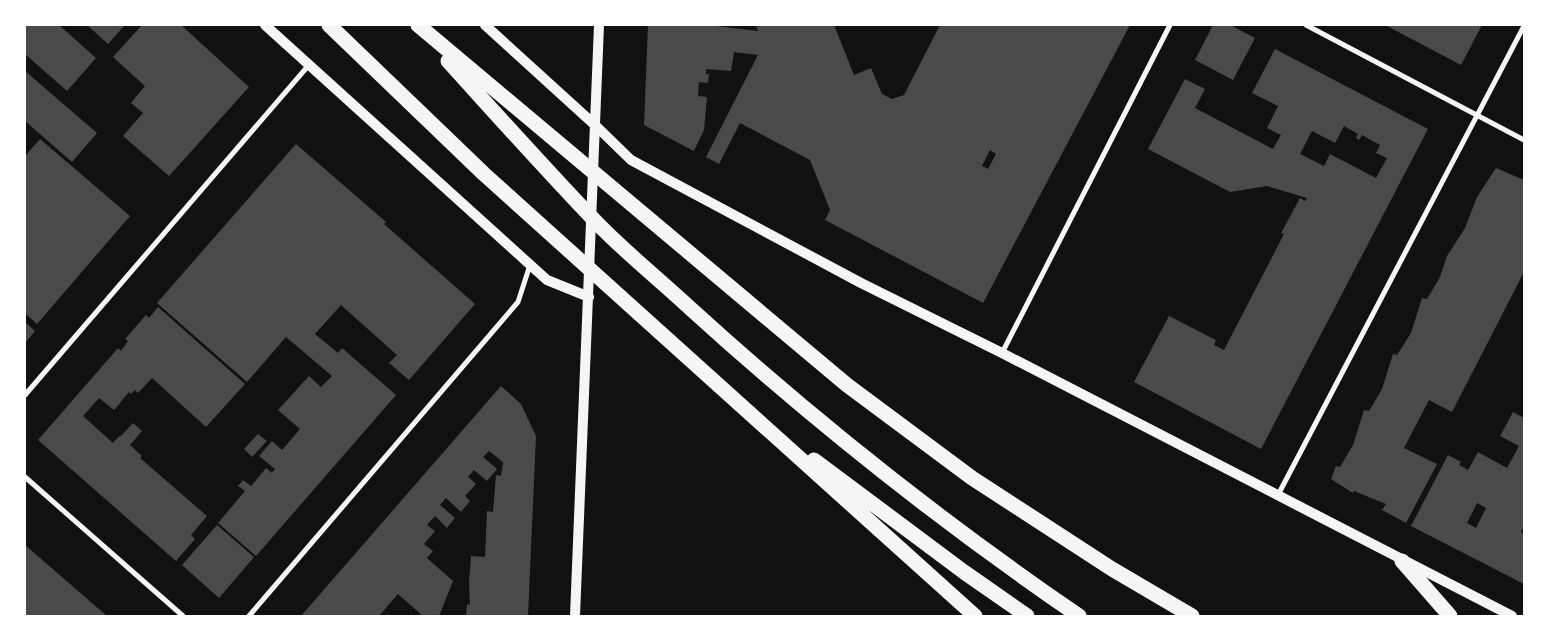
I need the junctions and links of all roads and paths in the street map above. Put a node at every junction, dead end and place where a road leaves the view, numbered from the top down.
1 (265, 25) edge
2 (329, 25) edge
3 (416, 25) edge
4 (485, 25) edge
5 (599, 25) edge
6 (1170, 25) edge
7 (1306, 25) edge
8 (1524, 26) edge
9 (308, 66) junction
10 (1478, 115) junction
11 (596, 126) junction
12 (1524, 140) edge
13 (530, 265) junction
14 (589, 297) junction
15 (1002, 353) junction
16 (25, 395) edge
17 (734, 401) junction
18 (25, 477) edge
19 (1278, 496) junction
20 (1402, 561) junction
21 (183, 616) edge
22 (249, 616) edge
23 (575, 616) edge
24 (975, 616) edge
25 (1027, 616) edge
26 (1080, 616) edge
27 (1192, 616) edge
28 (1450, 616) edge
29 (1512, 616) edge

1 - 9 main road
2 - 17 highway
3 - 26 highway
3 - 27 highway
4 - 11 main road
5 - 11 main road
6 - 15 street
7 - 10 street
8 - 10 street
9 - 13 main road
9 - 16 street
10 - 12 street
10 - 19 street
11 - 14 main road
11 - 15 main road
13 - 14 main road
13 - 22 street
14 - 23 main road
15 - 19 main road
17 - 24 highway
17 - 25 highway
18 - 21 street
19 - 20 main road
20 - 28 highway
20 - 29 main road

